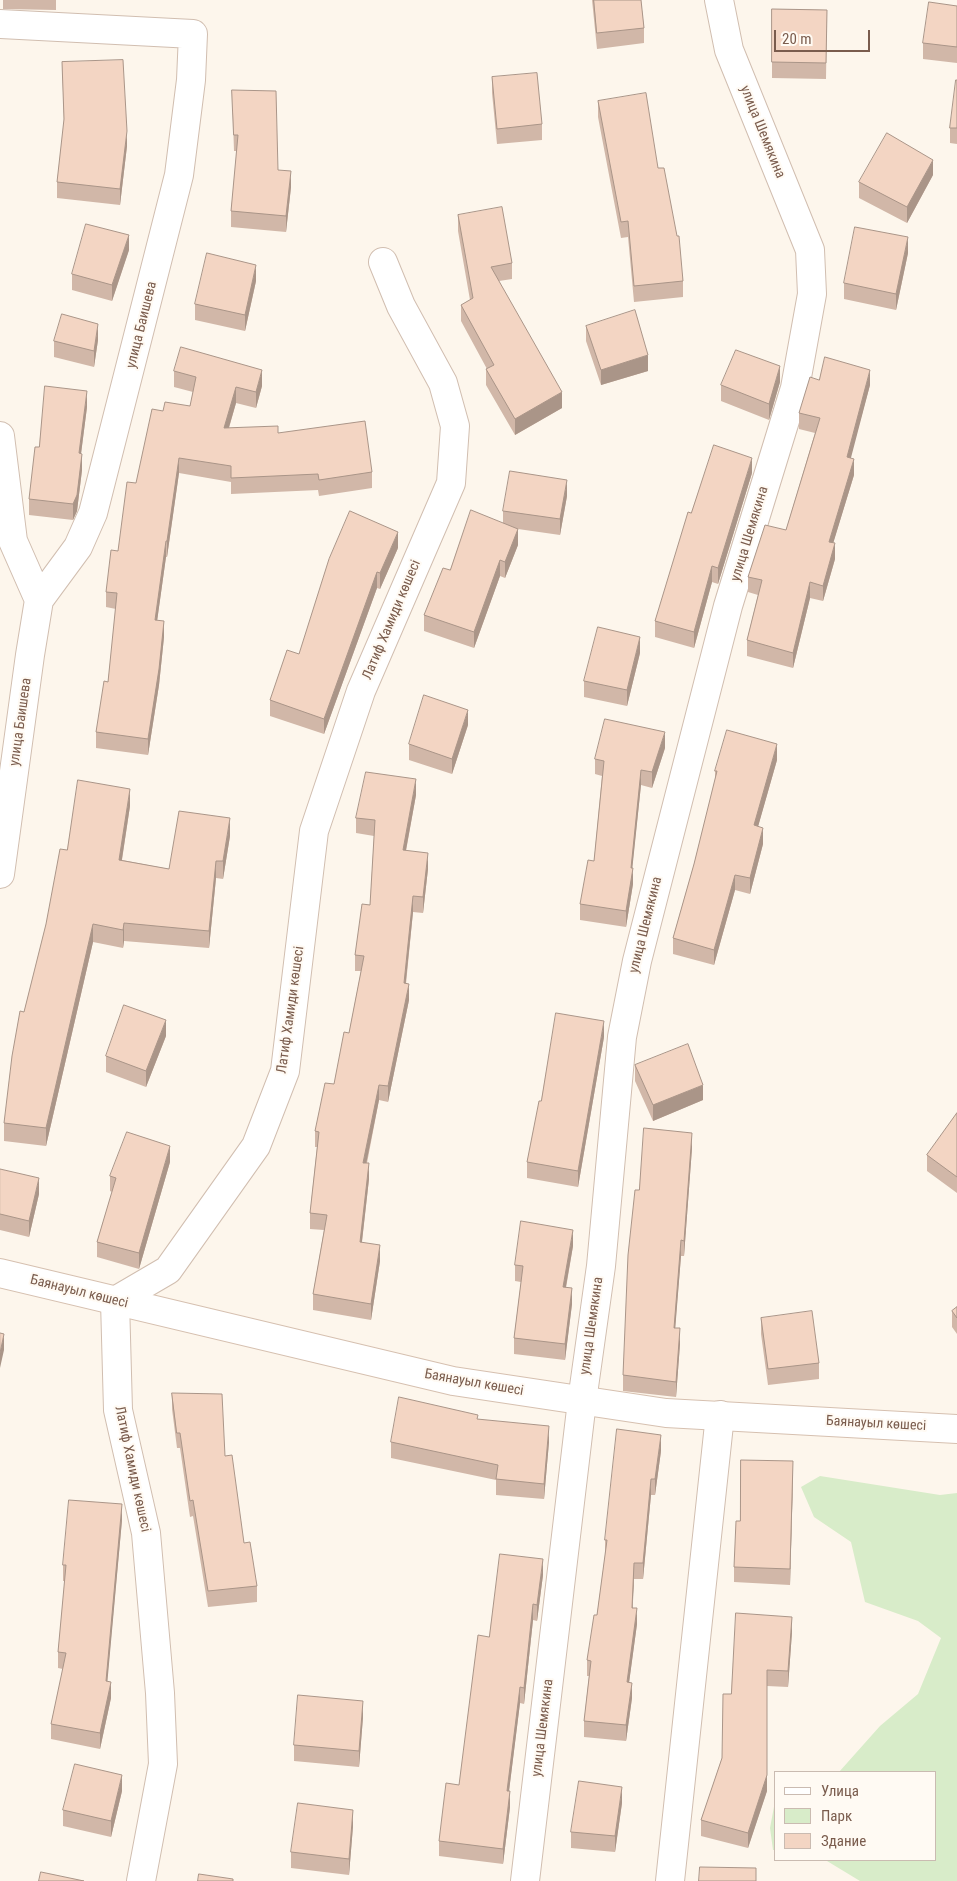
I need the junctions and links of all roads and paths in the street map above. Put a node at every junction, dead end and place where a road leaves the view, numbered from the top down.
1 (719, 0) edge
2 (0, 24) edge
3 (383, 262) dead end
4 (0, 436) edge
5 (40, 600) junction
6 (0, 874) edge
7 (0, 1273) edge
8 (115, 1300) junction
9 (582, 1401) junction
10 (720, 1415) junction
11 (957, 1428) edge
12 (141, 1881) edge
13 (525, 1881) edge
14 (670, 1881) edge

1 - 9 street, улица Шемякина
2 - 5 street, улица Баишева
3 - 8 street, Латиф Хамиди көшесі
4 - 5 street
5 - 6 street, улица Баишева
7 - 8 street, Баянауыл көшесі
8 - 9 street, Баянауыл көшесі
8 - 12 street, Латиф Хамиди көшесі
9 - 10 street, Баянауыл көшесі
9 - 13 street, улица Шемякина
10 - 11 street, Баянауыл көшесі
10 - 14 street

